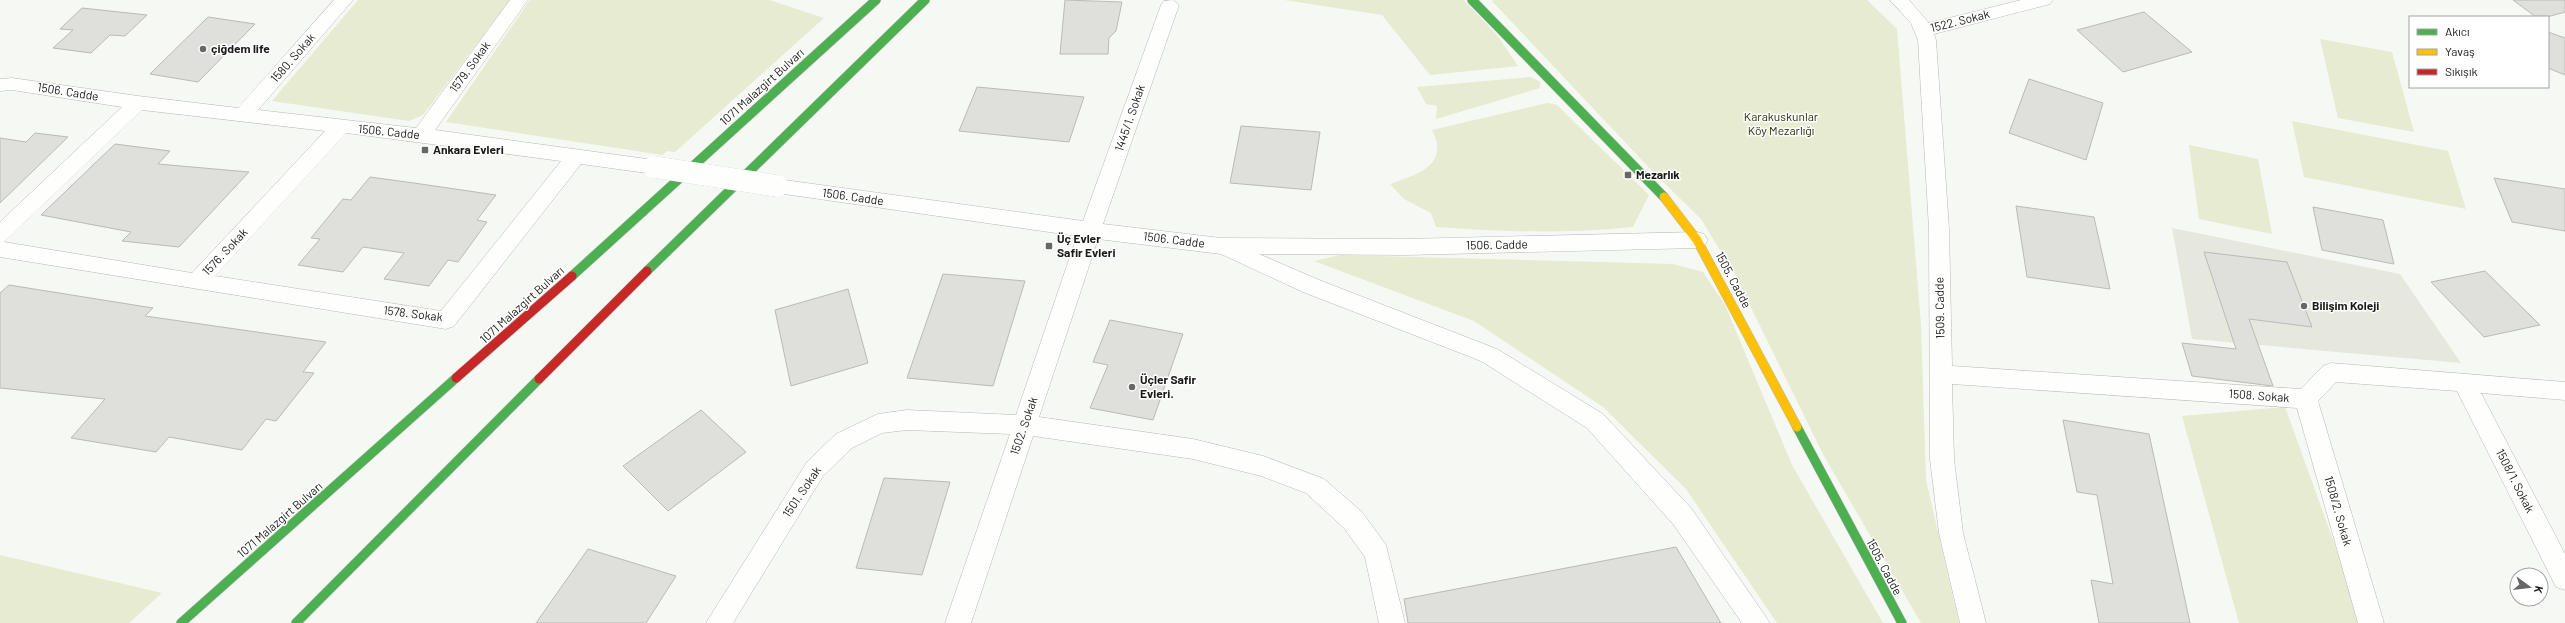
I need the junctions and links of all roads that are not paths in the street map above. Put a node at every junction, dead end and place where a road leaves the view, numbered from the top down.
1 (344, 0) edge
2 (519, 0) edge
3 (876, 0) edge
4 (925, 0) edge
5 (937, 0) edge
6 (1472, 0) edge
7 (2044, 0) edge
8 (1901, 1) edge
9 (1170, 5) dead end
10 (1924, 30) junction
11 (886, 38) junction
12 (4, 81) edge
13 (138, 103) junction
14 (242, 116) junction
15 (340, 127) junction
16 (421, 135) junction
17 (576, 156) junction
18 (1090, 230) junction
19 (0, 235) edge
20 (1697, 240) junction
21 (1221, 246) junction
22 (0, 249) edge
23 (197, 282) junction
24 (1941, 374) junction
25 (2464, 383) junction
26 (2565, 391) edge
27 (2306, 399) junction
28 (1024, 425) junction
29 (2565, 579) edge
30 (181, 623) edge
31 (296, 623) edge
32 (719, 623) edge
33 (958, 623) edge
34 (1392, 623) edge
35 (1757, 623) edge
36 (1902, 623) edge
37 (1973, 623) edge
38 (2371, 623) edge

1 - 14 street, 1580. Sokak
2 - 16 street, 1579. Sokak
3 - 30 main road, 1071 Malazgirt Bulvarı
4 - 11 main road
5 - 11 main road
6 - 20 main road, 1505. Cadde
7 - 10 street, 1522. Sokak
8 - 10 street, 1509. Cadde
9 - 18 street, 1445/1. Sokak
10 - 24 street, 1509. Cadde
11 - 31 main road
12 - 13 street, 1506. Cadde
13 - 14 street, 1506. Cadde
13 - 19 street
14 - 15 street, 1506. Cadde
15 - 16 street, 1506. Cadde
15 - 23 street, 1576. Sokak
16 - 17 street, 1506. Cadde
17 - 18 street, 1506. Cadde, bridge
17 - 23 street, 1578. Sokak
18 - 21 street, 1506. Cadde
18 - 28 street, 1502. Sokak
20 - 21 street, 1506. Cadde
20 - 36 main road, 1505. Cadde
21 - 35 street
22 - 23 street, 1576. Sokak
24 - 27 street, 1508. Sokak
24 - 37 street, 1509. Cadde
25 - 26 street, 1508. Sokak
25 - 27 street, 1508. Sokak
25 - 29 street, 1508/1. Sokak
27 - 38 street, 1508/2. Sokak
28 - 32 street, 1501. Sokak
28 - 33 street, 1502. Sokak
28 - 34 street, 1501. Sokak

